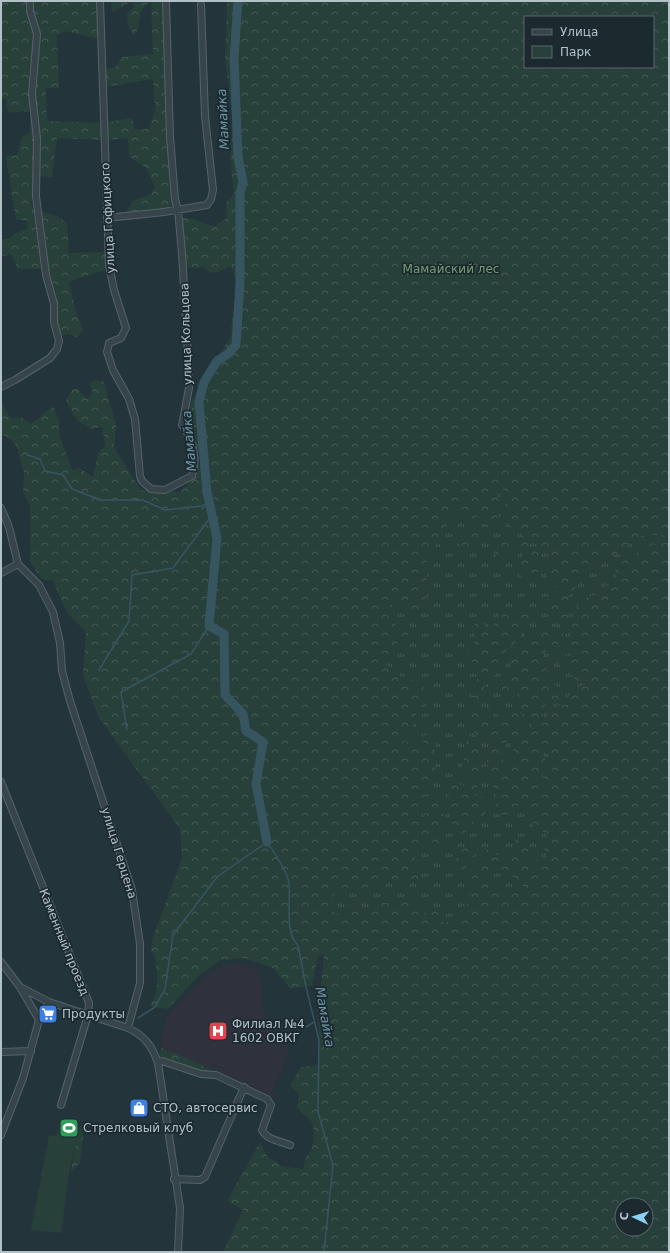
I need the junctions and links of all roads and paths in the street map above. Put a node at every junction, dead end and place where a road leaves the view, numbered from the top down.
1 (30, 1) edge
2 (100, 1) edge
3 (166, 1) edge
4 (200, 5) dead end
5 (178, 210) junction
6 (107, 218) junction
7 (1, 387) edge
8 (146, 486) joint
9 (1, 509) edge
10 (18, 564) junction
11 (1, 573) edge
12 (1, 782) edge
13 (1, 962) edge
14 (20, 987) junction
15 (49, 1002) junction
16 (88, 1015) junction
17 (38, 1020) junction
18 (128, 1028) junction
19 (31, 1051) junction
20 (1, 1052) edge
21 (158, 1063) junction
22 (244, 1087) junction
23 (61, 1105) dead end
24 (1, 1135) edge
25 (290, 1144) dead end
26 (174, 1179) junction
27 (178, 1252) edge

1 - 7 street
2 - 6 street, улица Гофицкого
3 - 5 street, улица Кольцова
4 - 5 street
5 - 6 street
5 - 8 street, улица Кольцова
6 - 8 street, улица Гофицкого
9 - 10 street
10 - 11 street
10 - 18 street, улица Герцена
12 - 16 street, Каменный проезд
13 - 14 street
14 - 15 street
14 - 17 street
15 - 16 street
15 - 17 street
16 - 18 street
16 - 23 street, Каменный проезд
17 - 19 street
18 - 21 street
19 - 20 street
19 - 24 street
21 - 22 street
21 - 26 street
22 - 25 street
22 - 26 street
26 - 27 street

